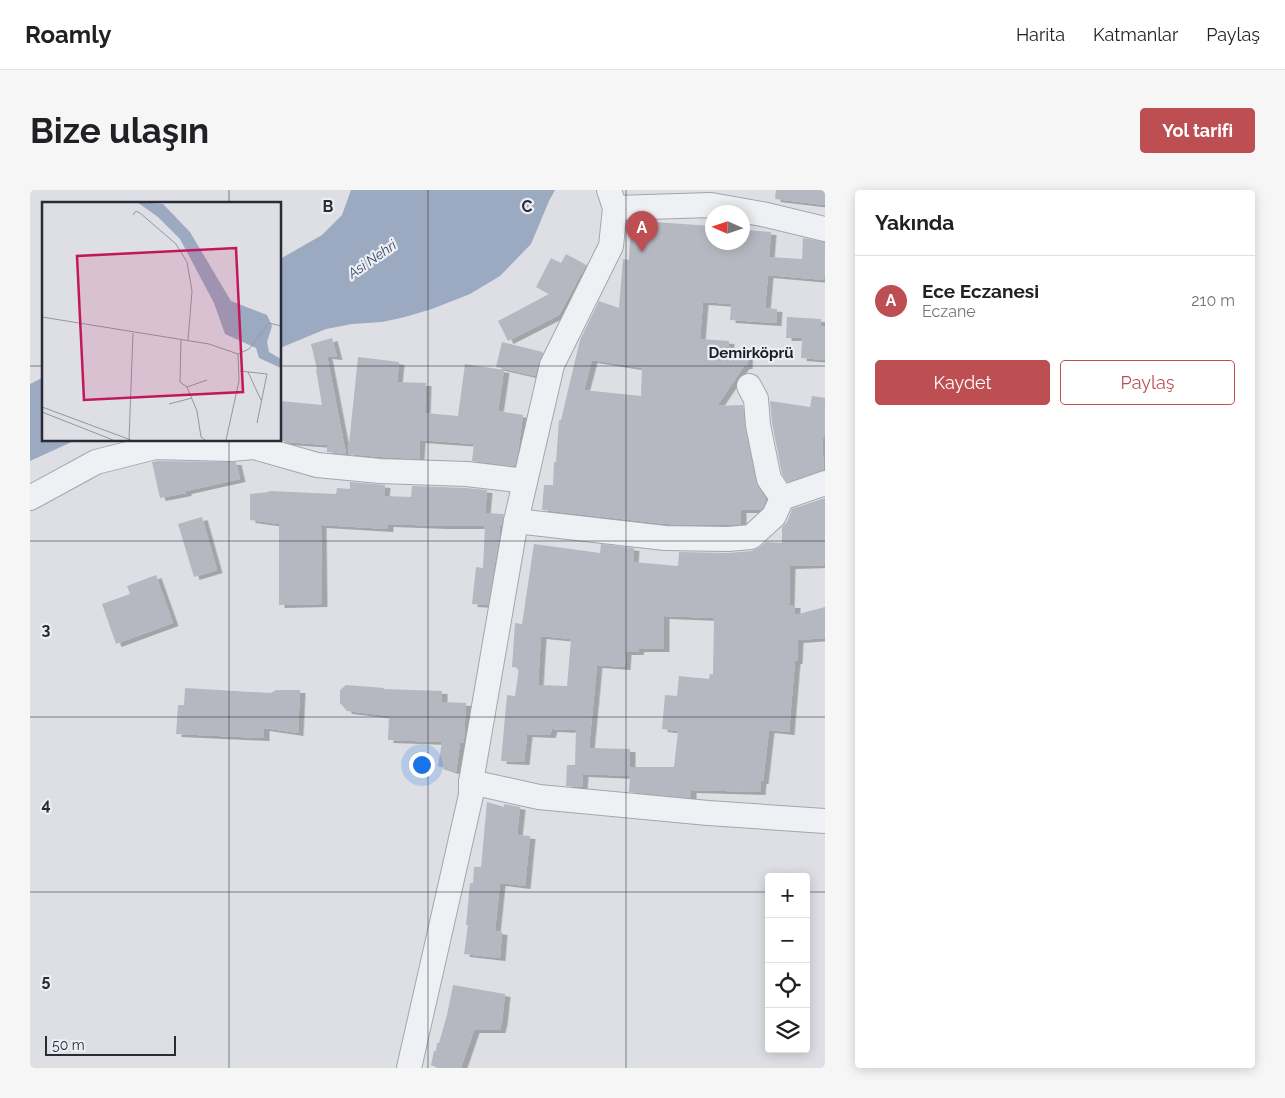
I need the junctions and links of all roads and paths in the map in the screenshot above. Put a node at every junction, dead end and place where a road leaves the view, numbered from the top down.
1 (712, 198) edge
2 (612, 199) edge
3 (825, 229) edge
4 (749, 386) dead end
5 (524, 481) junction
6 (825, 483) edge
7 (30, 498) edge
8 (782, 498) junction
9 (516, 521) junction
10 (471, 782) junction
11 (825, 821) edge
12 (409, 1068) edge

1 - 2 street
1 - 3 street
2 - 5 street
4 - 8 street
5 - 7 street
5 - 9 street
6 - 8 street
8 - 9 street
9 - 10 street
10 - 11 street
10 - 12 street

